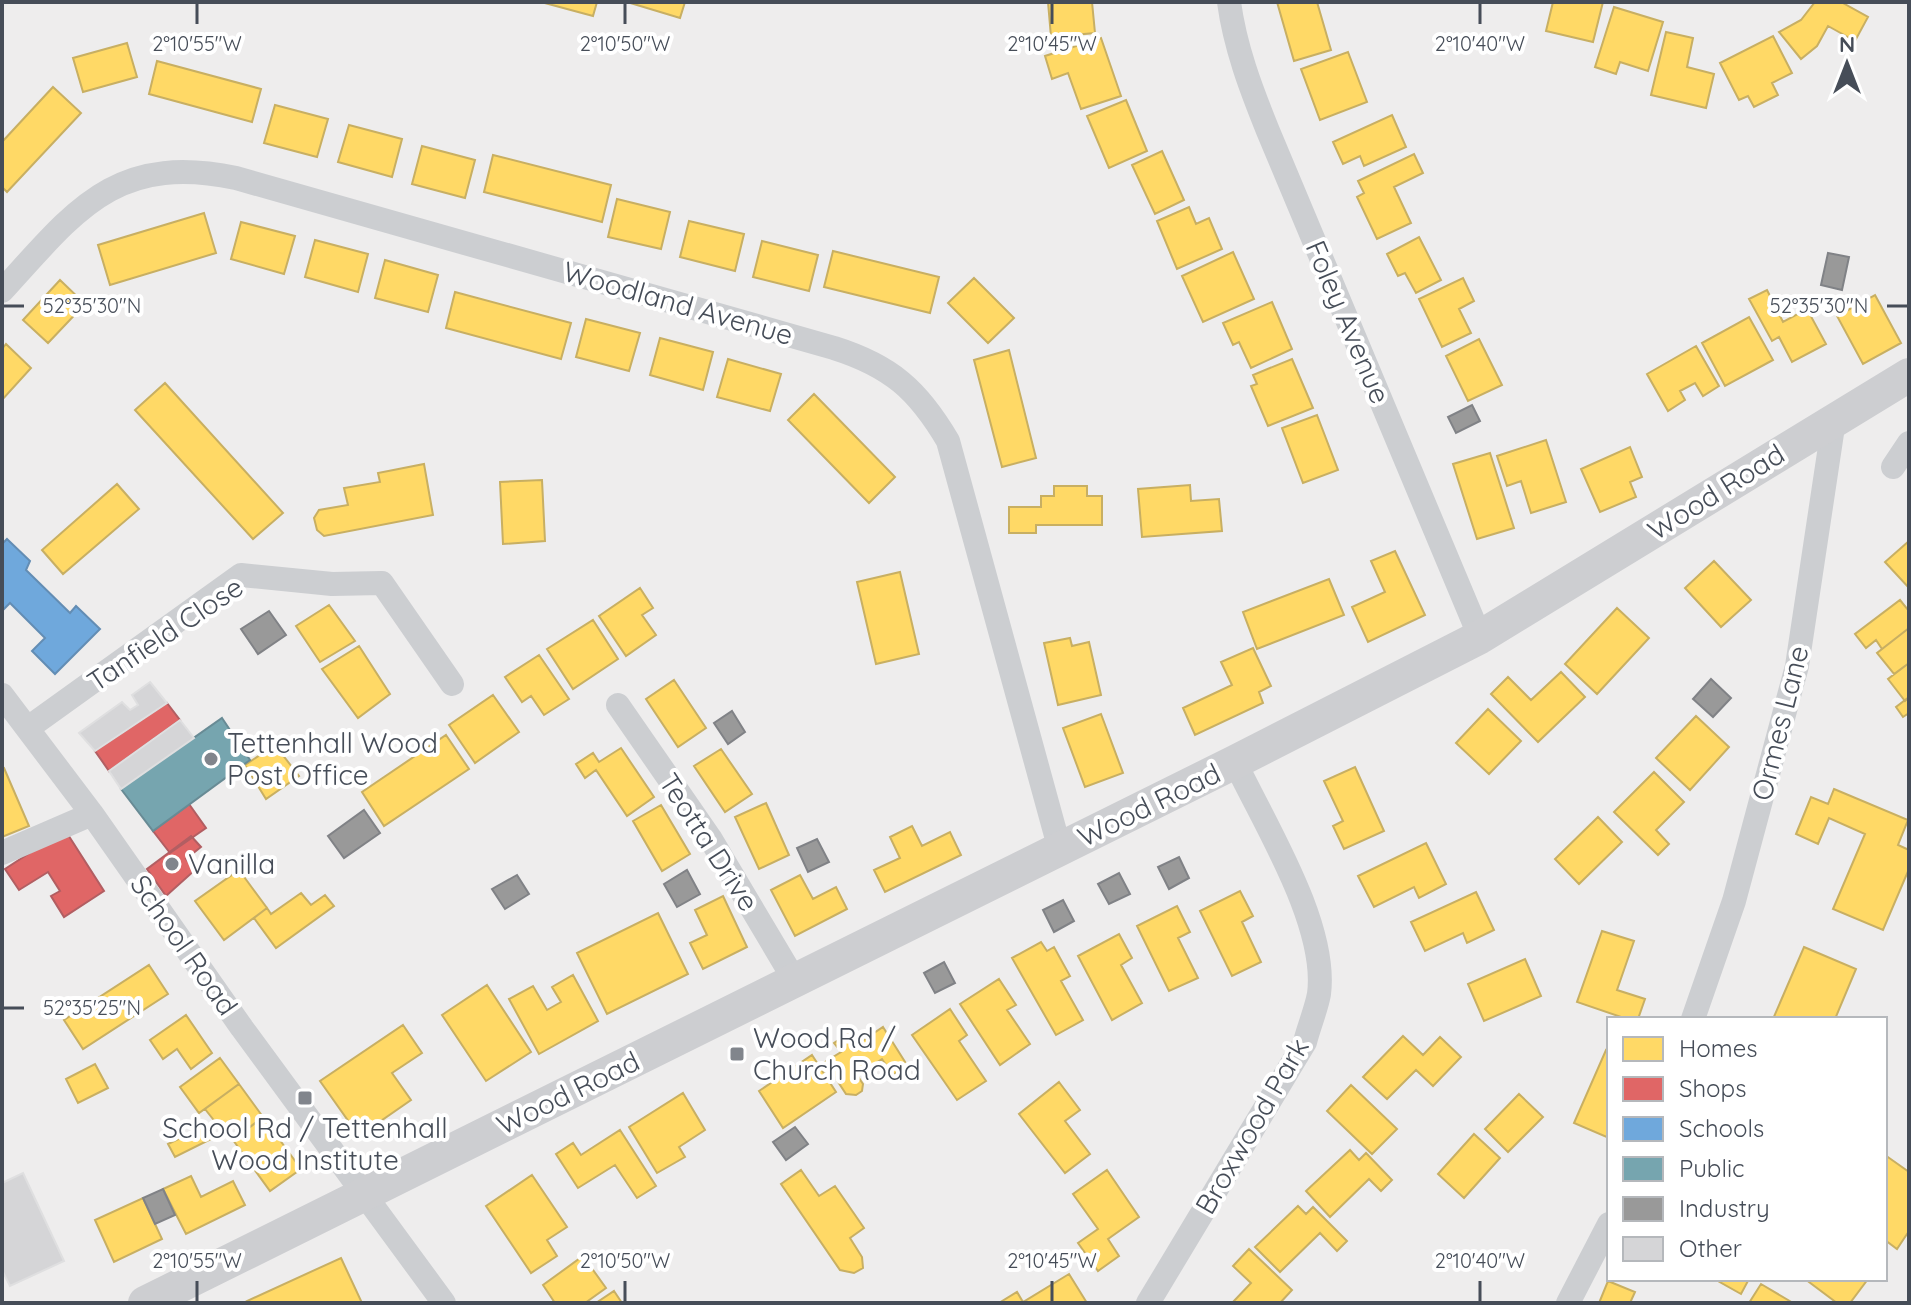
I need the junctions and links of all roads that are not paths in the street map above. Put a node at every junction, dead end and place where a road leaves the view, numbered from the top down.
1 (1229, 2) edge
2 (2, 291) edge
3 (1909, 375) edge
4 (1834, 420) junction
5 (1909, 443) edge
6 (1893, 467) dead end
7 (1480, 637) junction
8 (452, 684) dead end
9 (2, 695) edge
10 (618, 705) dead end
11 (28, 728) junction
12 (1235, 762) junction
13 (92, 814) junction
14 (1060, 850) junction
15 (2, 853) edge
16 (795, 981) junction
17 (1694, 1017) edge
18 (366, 1194) junction
19 (1607, 1228) edge
20 (145, 1303) edge
21 (444, 1303) edge
22 (1148, 1303) edge
23 (1568, 1303) edge

1 - 7 street, Foley Avenue
2 - 14 street, Woodland Avenue
3 - 4 street, Wood Road
4 - 7 street, Wood Road
4 - 17 street, Ormes Lane
5 - 6 street
7 - 12 street, Wood Road
8 - 11 street, Tanfield Close
9 - 11 street, School Road
10 - 16 street, Teotta Drive
11 - 13 street, School Road
12 - 14 street, Wood Road
12 - 22 street, Broxwood Park
13 - 15 street
13 - 18 street, School Road
14 - 16 street, Wood Road
16 - 18 street, Wood Road
18 - 20 street, Wood Road
18 - 21 street, School Road
19 - 23 street

